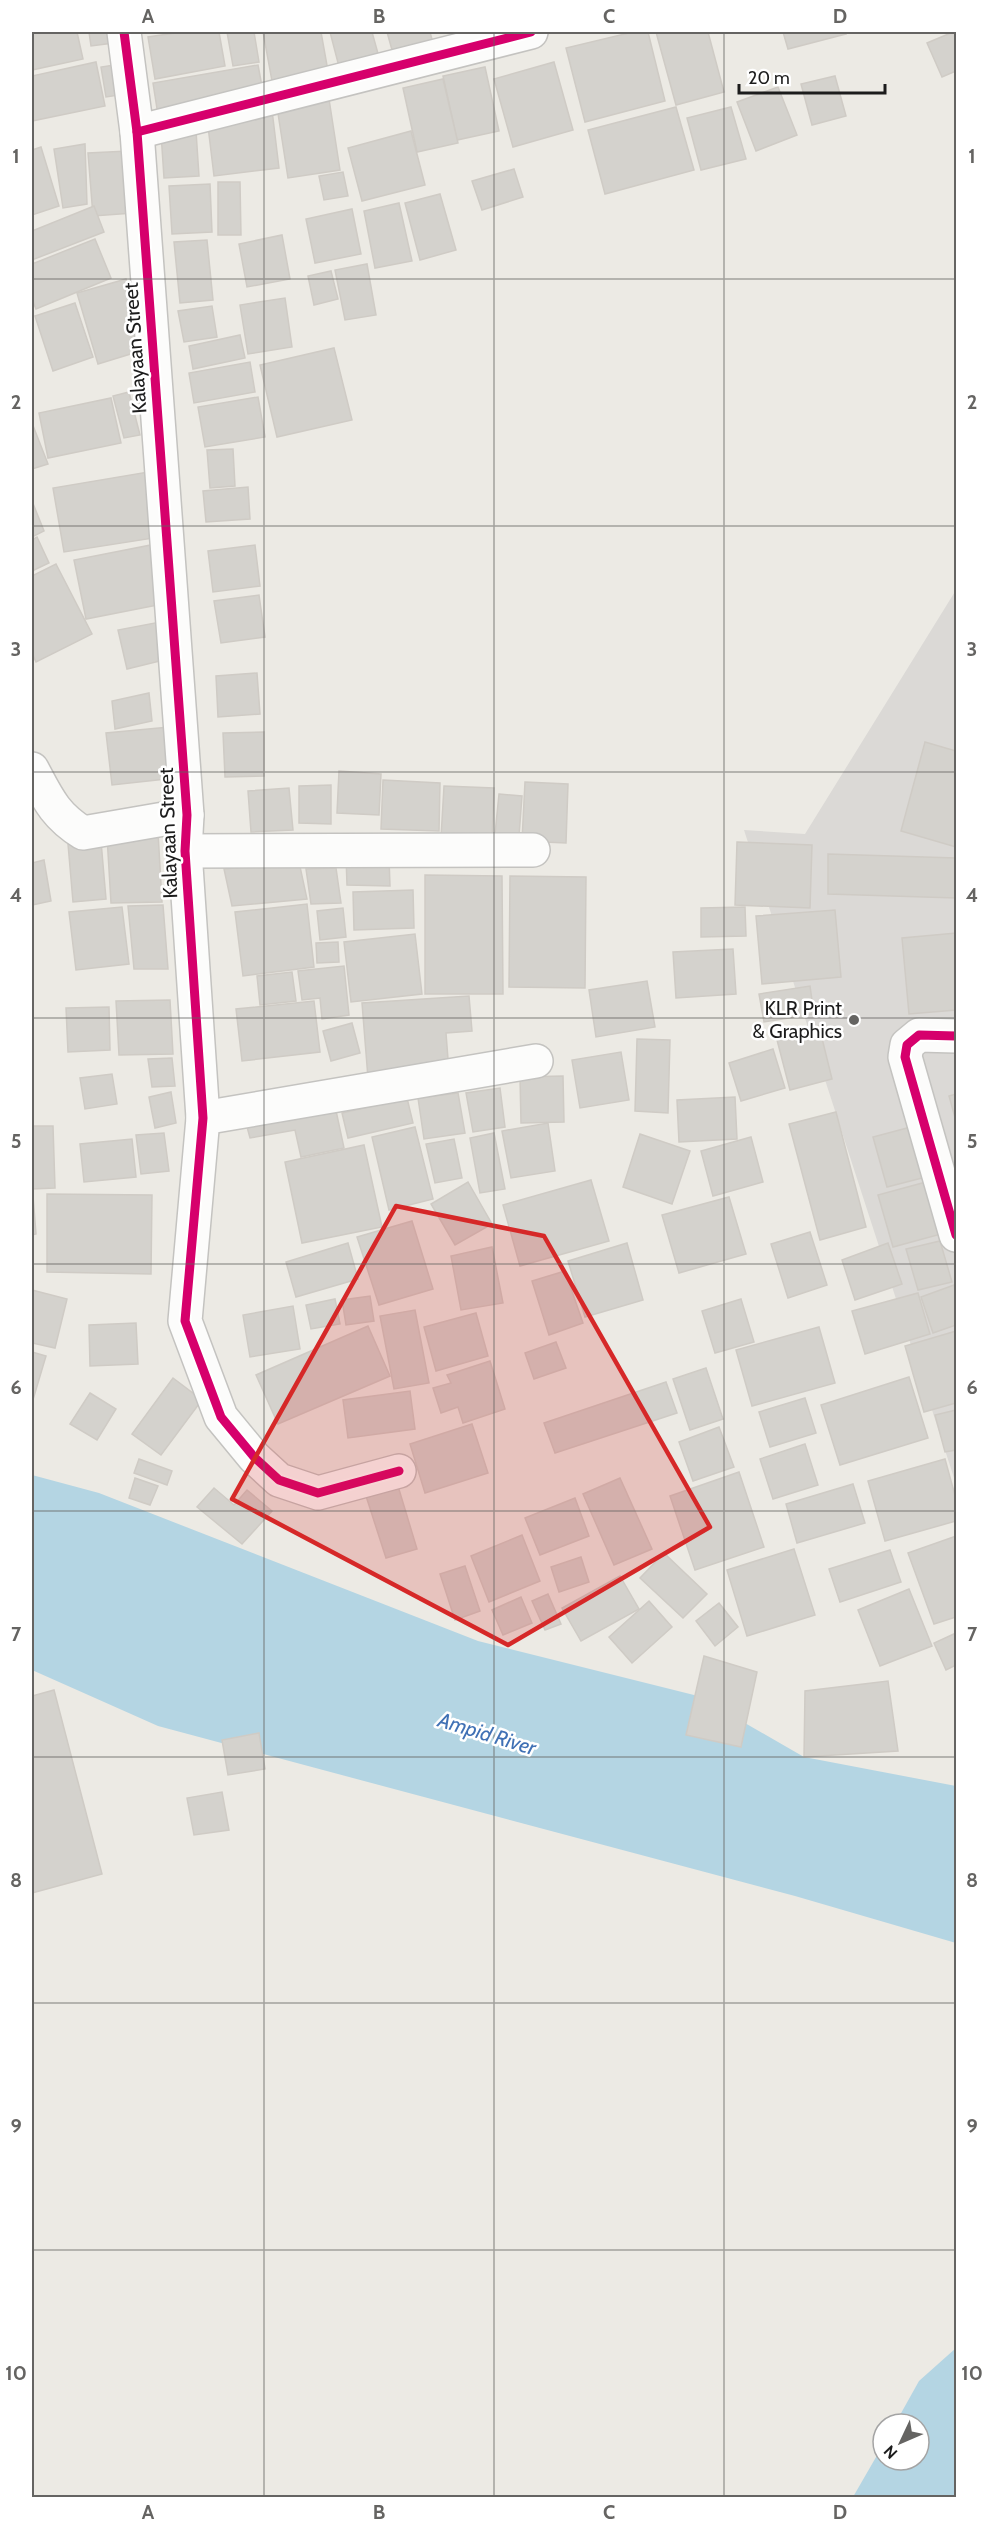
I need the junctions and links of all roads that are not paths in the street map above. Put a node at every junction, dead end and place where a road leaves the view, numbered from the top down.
1 (124, 32) edge
2 (531, 32) edge
3 (137, 132) junction
4 (32, 769) edge
5 (187, 815) junction
6 (533, 850) dead end
7 (185, 851) junction
8 (957, 1036) edge
9 (536, 1061) dead end
10 (203, 1118) junction
11 (957, 1235) edge
12 (399, 1471) dead end

1 - 3 street, Kalayaan Street
2 - 3 street
3 - 5 street, Kalayaan Street
4 - 5 street
5 - 7 street, Kalayaan Street
6 - 7 street
7 - 10 street, Kalayaan Street
8 - 11 street
9 - 10 street
10 - 12 street, Kalayaan Street

